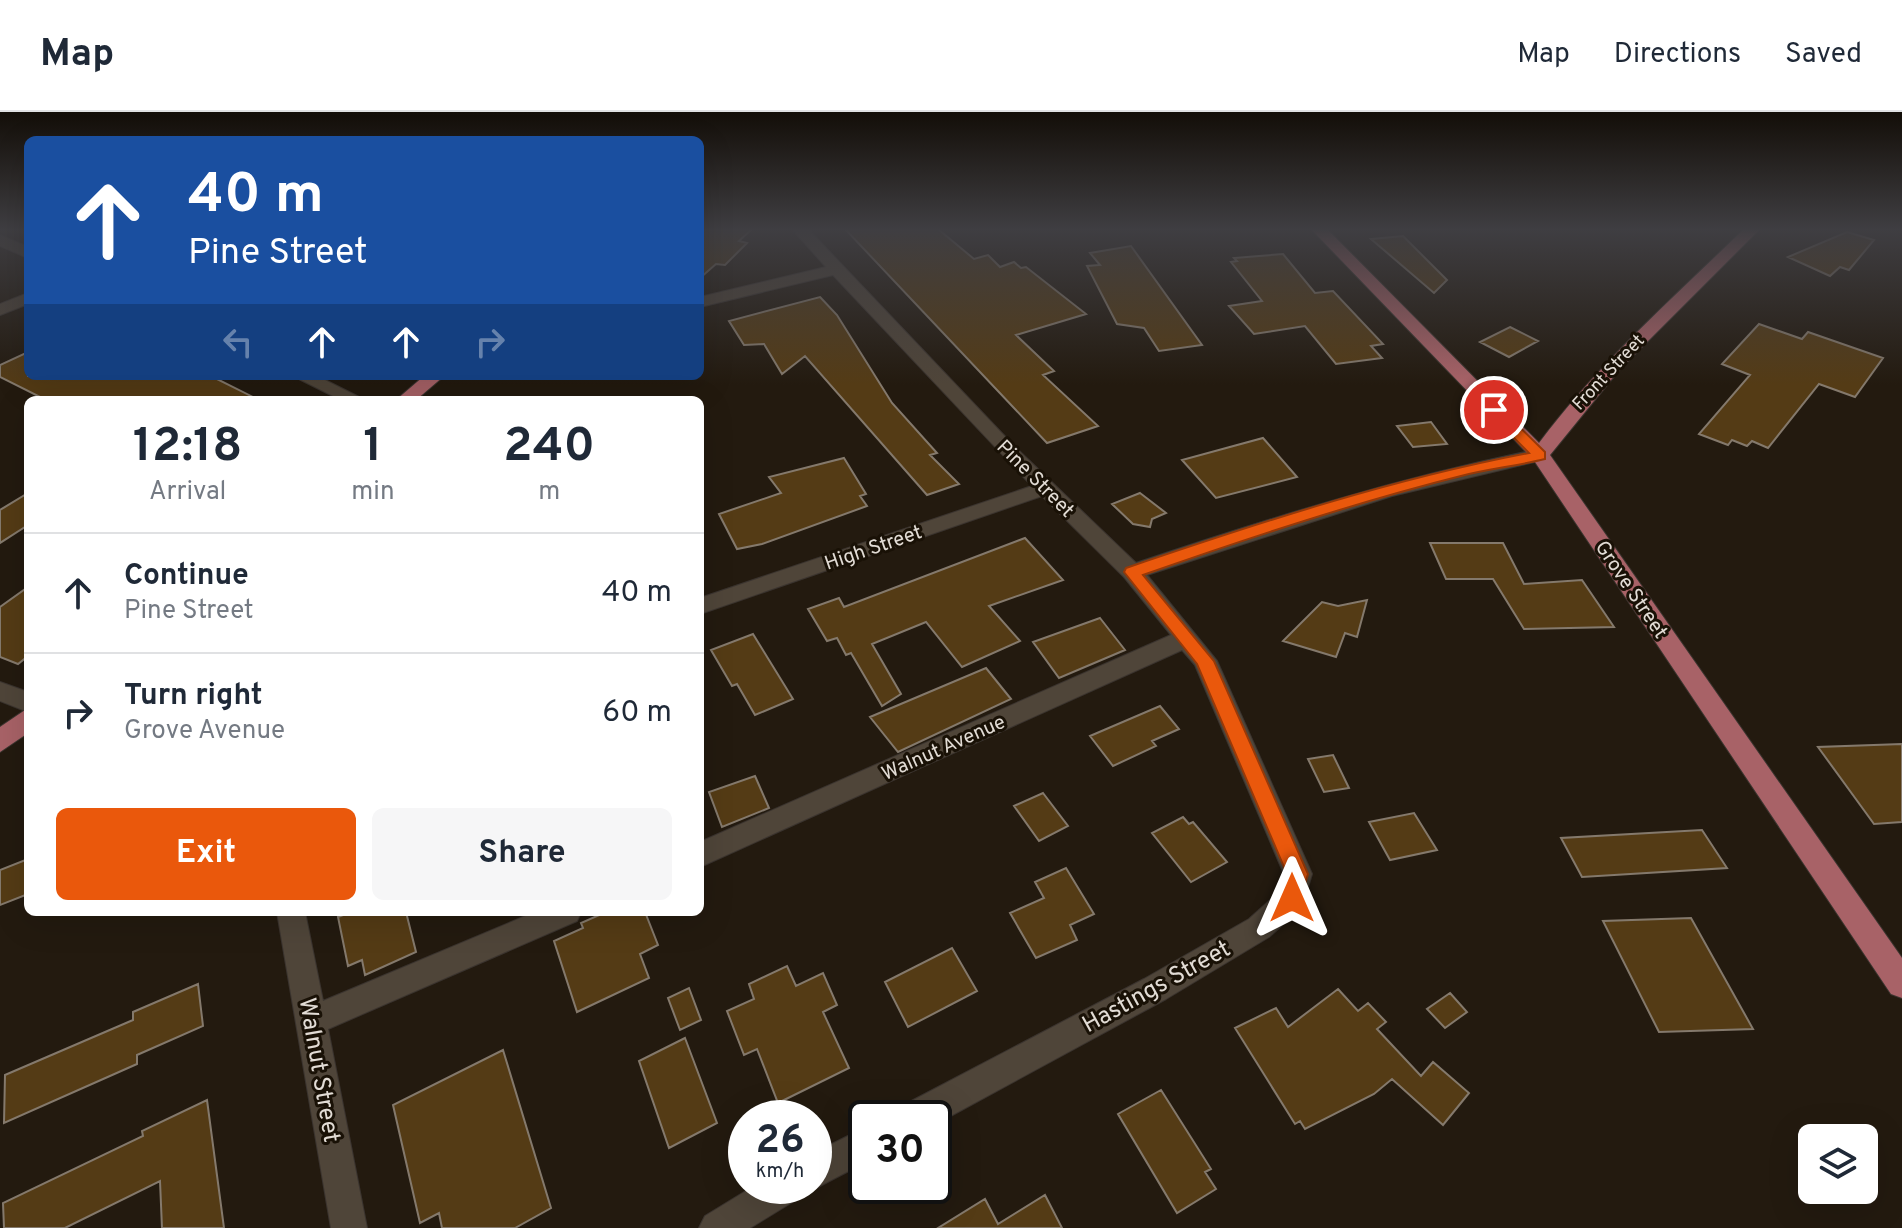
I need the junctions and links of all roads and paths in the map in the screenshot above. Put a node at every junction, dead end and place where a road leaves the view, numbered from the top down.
1 (787, 281) edge
2 (849, 281) edge
3 (1369, 281) edge
4 (1699, 281) edge
5 (24, 300) edge
6 (704, 301) edge
7 (0, 310) edge
8 (311, 380) edge
9 (430, 380) edge
10 (347, 396) edge
11 (410, 396) edge
12 (1540, 455) junction
13 (1046, 488) junction
14 (1132, 572) junction
15 (704, 605) edge
16 (1186, 638) junction
17 (0, 691) edge
18 (24, 700) edge
19 (24, 721) edge
20 (0, 742) edge
21 (1244, 747) joint
22 (704, 853) edge
23 (292, 916) edge
24 (558, 916) edge
25 (1902, 984) edge
26 (312, 1021) junction
27 (948, 1100) edge
28 (757, 1204) edge
29 (349, 1228) edge
30 (717, 1228) edge

1 - 6 street
2 - 13 street, Pine Street
3 - 12 main road, Grove Street
4 - 12 main road, Front Street
5 - 7 street
8 - 10 street
9 - 11 main road
12 - 14 street
12 - 25 main road, Grove Street
13 - 14 street, Pine Street
13 - 15 street, High Street
14 - 16 street, Pine Street
16 - 21 street, Pine Street
16 - 22 street, Walnut Avenue
17 - 18 street
19 - 20 main road
21 - 27 street, Hastings Street
23 - 26 street, Walnut Street
24 - 26 street
26 - 29 street, Walnut Street
28 - 30 street

